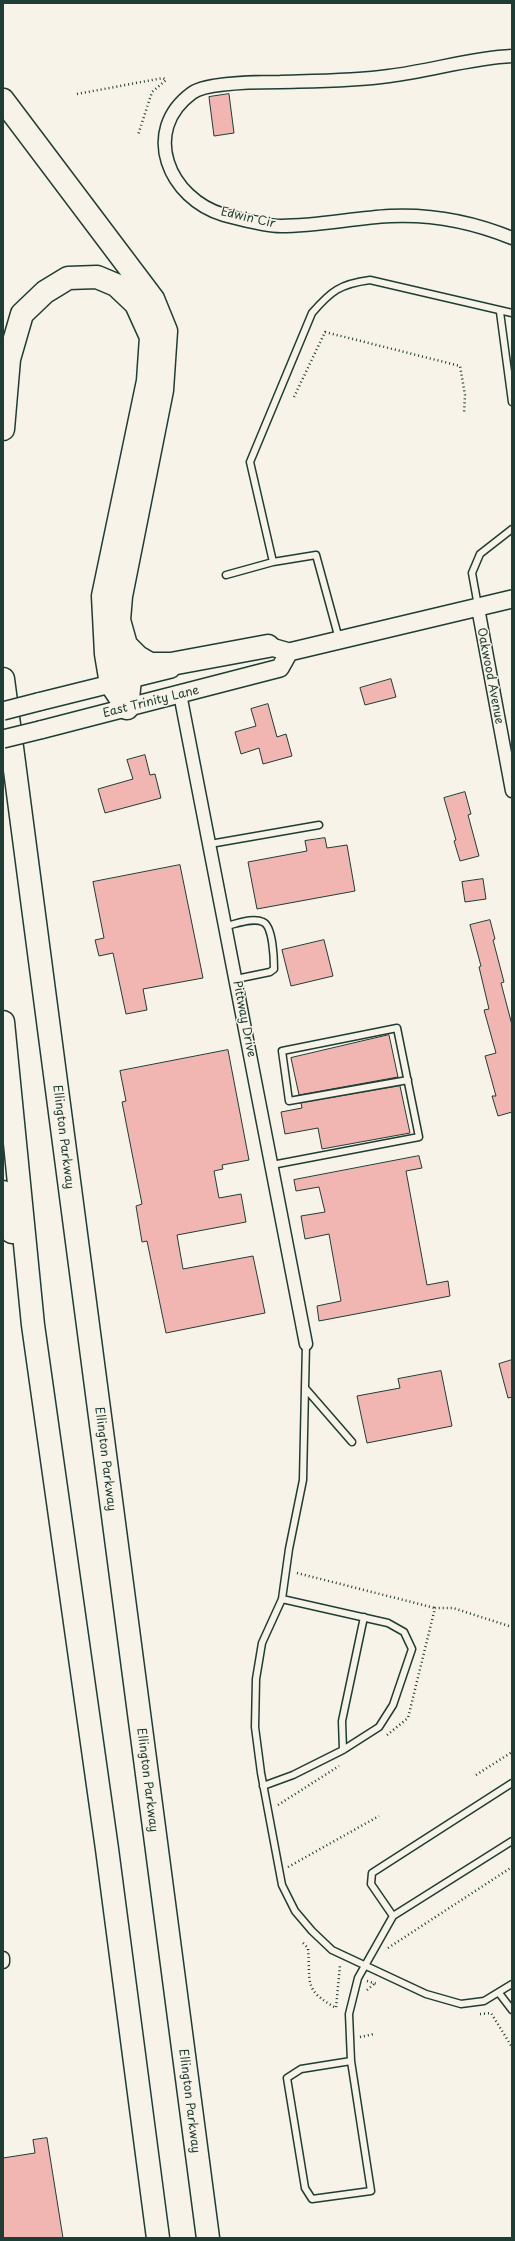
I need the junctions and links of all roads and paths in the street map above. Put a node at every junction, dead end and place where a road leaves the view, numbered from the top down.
1 (512, 56) edge
2 (77, 94) dead end
3 (3, 100) edge
4 (138, 135) dead end
5 (512, 238) edge
6 (500, 312) junction
7 (512, 313) edge
8 (294, 397) dead end
9 (512, 402) edge
10 (464, 414) dead end
11 (3, 429) edge
12 (512, 529) edge
13 (272, 562) junction
14 (226, 575) dead end
15 (512, 599) edge
16 (478, 608) junction
17 (340, 641) junction
18 (126, 645) junction
19 (268, 646) junction
20 (289, 652) junction
21 (3, 679) edge
22 (121, 682) junction
23 (180, 694) junction
24 (127, 708) junction
25 (3, 711) edge
26 (3, 739) edge
27 (512, 791) edge
28 (319, 825) dead end
29 (210, 844) junction
30 (226, 926) junction
31 (236, 978) junction
32 (3, 1022) edge
33 (408, 1080) junction
34 (272, 1165) junction
35 (3, 1192) edge
36 (33, 1325) junction
37 (306, 1344) joint
38 (305, 1388) junction
39 (352, 1442) dead end
40 (298, 1573) dead end
41 (282, 1599) junction
42 (435, 1608) junction
43 (364, 1617) junction
44 (512, 1627) edge
45 (380, 1739) dead end
46 (343, 1750) junction
47 (512, 1752) edge
48 (340, 1765) dead end
49 (476, 1775) dead end
50 (512, 1784) edge
51 (263, 1786) junction
52 (274, 1807) dead end
53 (379, 1816) dead end
54 (512, 1841) edge
55 (512, 1867) edge
56 (284, 1869) dead end
57 (393, 1916) junction
58 (303, 1943) dead end
59 (373, 1949) junction
60 (3, 1958) edge
61 (3, 1962) edge
62 (340, 1965) dead end
63 (364, 1966) junction
64 (378, 1972) junction
65 (512, 1984) edge
66 (499, 1993) junction
67 (363, 1995) dead end
68 (512, 2010) edge
69 (359, 2032) dead end
70 (374, 2034) dead end
71 (351, 2061) junction
72 (158, 2238) edge
73 (208, 2238) edge

1 - 5 street, Edwin Cir
2 - 4 path
3 - 18 highway
6 - 7 lane
6 - 9 lane
6 - 13 lane
8 - 10 path
11 - 22 highway
12 - 16 lane
13 - 14 lane
13 - 17 lane
15 - 16 main road
16 - 17 main road
16 - 27 street, Oakwood Avenue
17 - 20 main road
18 - 19 highway
18 - 22 highway
19 - 20 main road
19 - 22 main road
20 - 23 main road, East Trinity Lane
21 - 73 highway, Ellington Parkway
22 - 24 highway
22 - 25 main road, bridge
23 - 24 main road, East Trinity Lane
23 - 29 street, Pittway Drive
24 - 26 main road, East Trinity Lane, bridge
28 - 29 lane
29 - 30 street, Pittway Drive
30 - 31 street, Pittway Drive
30 - 31 lane
31 - 34 street, Pittway Drive
32 - 36 highway
33 - 33 lane
33 - 34 lane
34 - 37 street, Pittway Drive
35 - 36 highway
36 - 72 highway
37 - 38 lane
38 - 39 lane
38 - 41 lane
40 - 42 path
41 - 43 lane
41 - 51 lane
42 - 44 path
42 - 45 path
43 - 46 lane
43 - 46 lane
46 - 51 lane
47 - 49 path
48 - 52 path
50 - 57 lane
51 - 63 lane
53 - 56 path
54 - 57 lane
55 - 59 path
57 - 59 lane
58 - 62 path
59 - 63 lane
60 - 61 street
63 - 64 lane
63 - 71 lane
64 - 66 lane
64 - 67 path
65 - 66 lane
66 - 68 lane
69 - 70 path
71 - 71 lane

